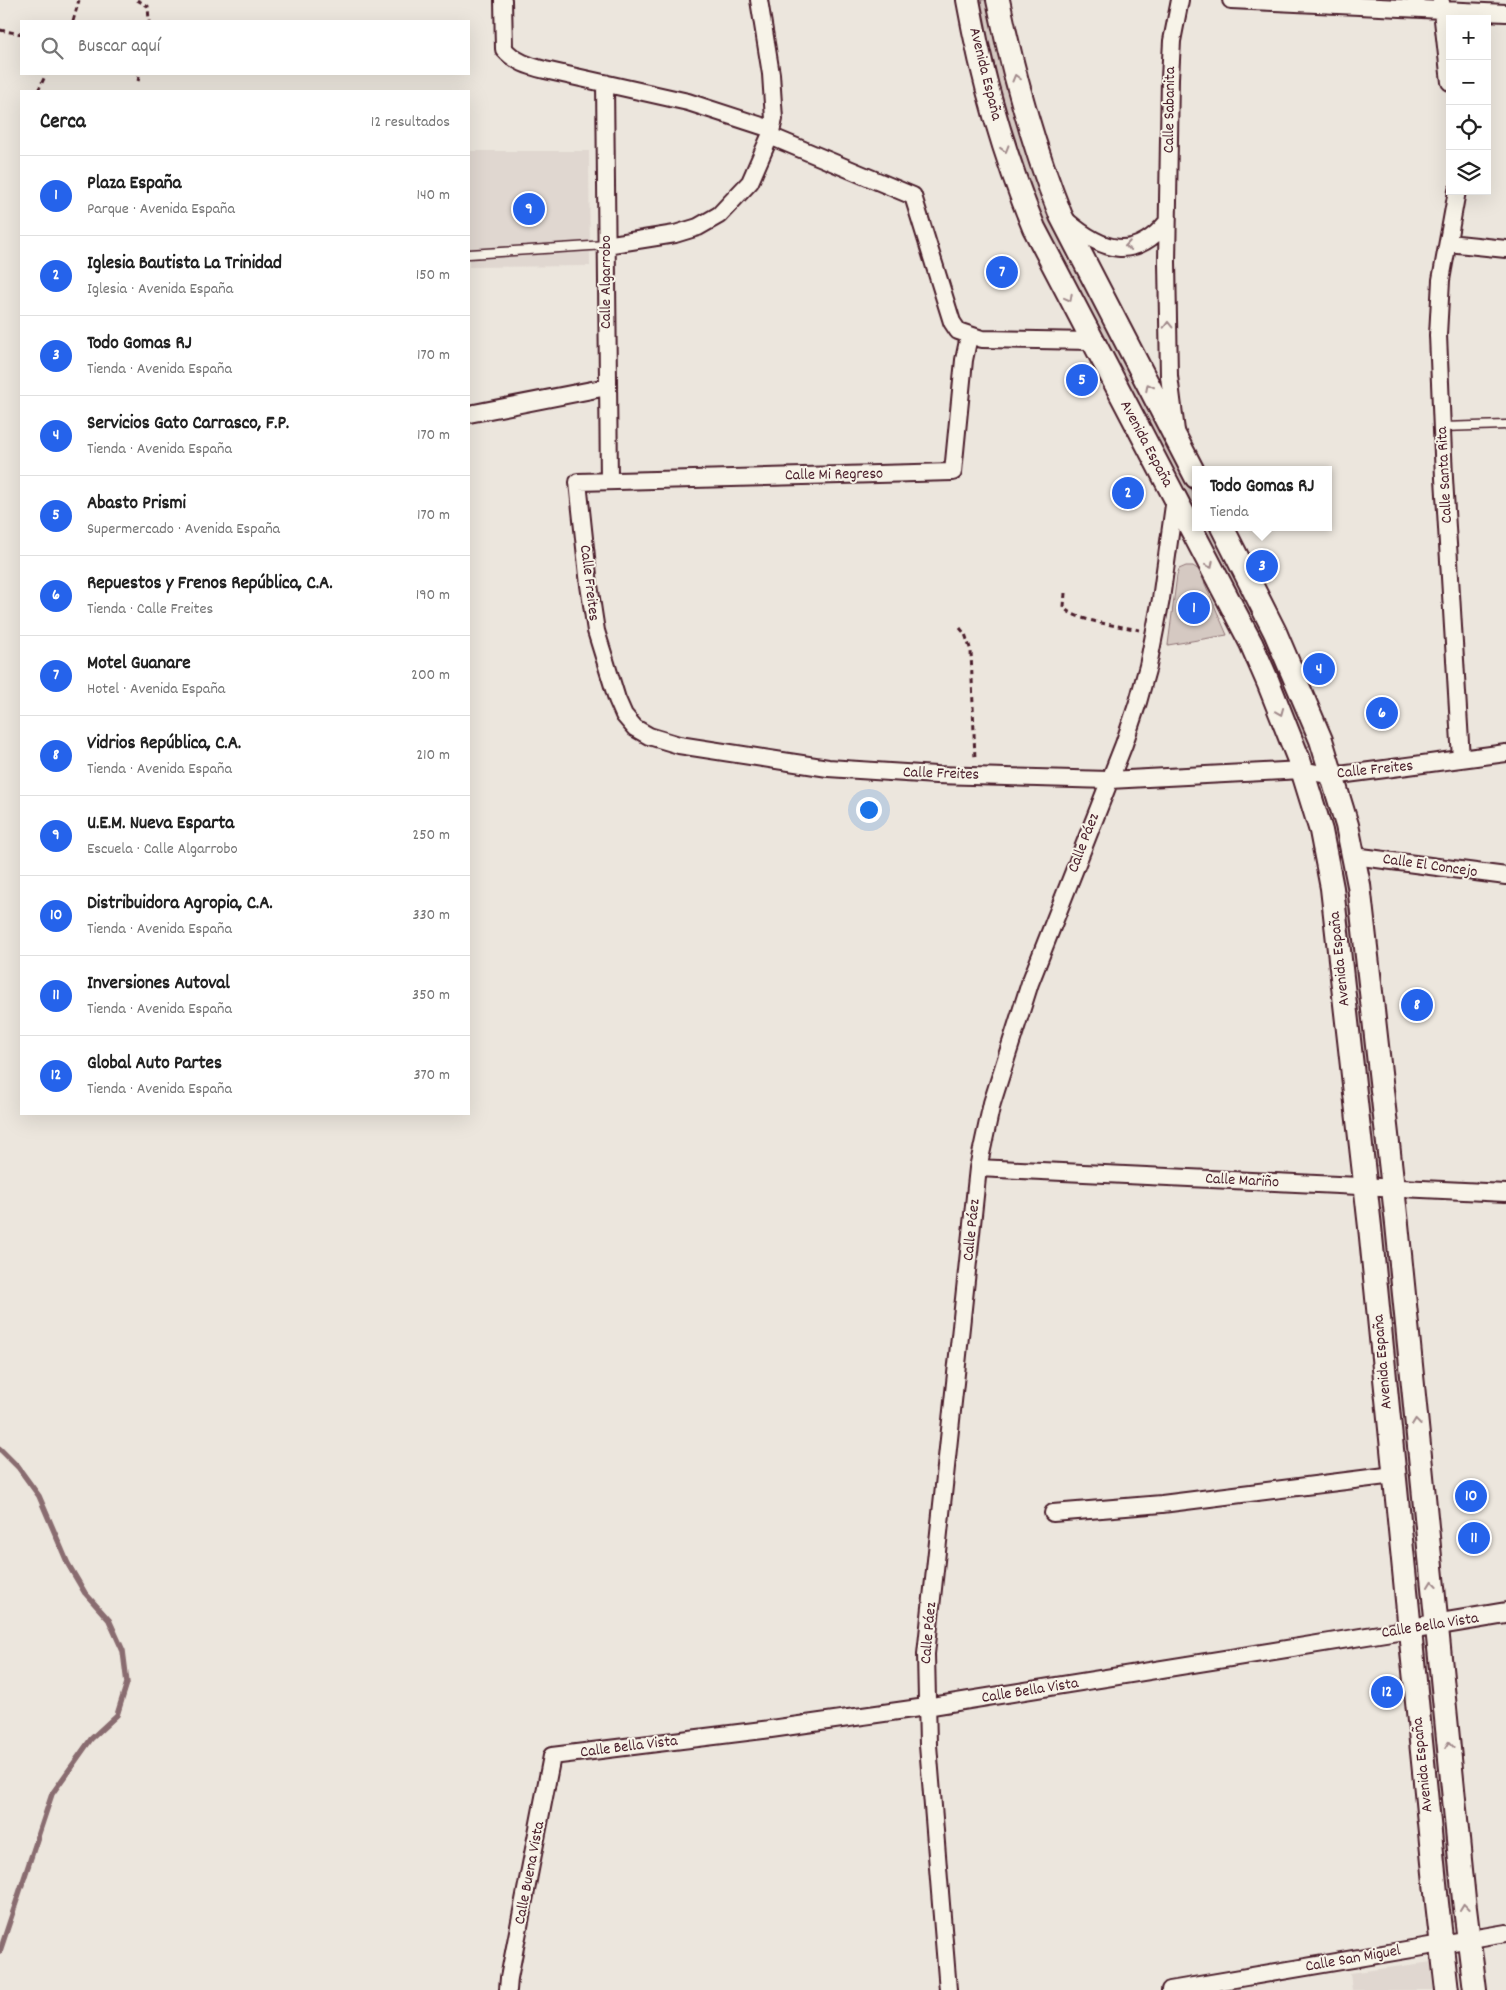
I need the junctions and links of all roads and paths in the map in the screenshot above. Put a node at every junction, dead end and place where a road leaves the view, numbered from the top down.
1 (79, 0) edge
2 (137, 0) edge
3 (503, 0) edge
4 (760, 0) edge
5 (968, 0) edge
6 (998, 0) edge
7 (1180, 0) edge
8 (1231, 0) edge
9 (1442, 6) edge
10 (1506, 14) edge
11 (73, 20) edge
12 (149, 20) edge
13 (0, 30) edge
14 (20, 34) edge
15 (1448, 60) edge
16 (46, 75) edge
17 (140, 75) edge
18 (138, 81) dead end
19 (605, 83) junction
20 (38, 90) edge
21 (770, 132) junction
22 (1456, 195) edge
23 (1061, 216) junction
24 (1168, 222) junction
25 (1448, 243) junction
26 (606, 245) junction
27 (1506, 249) edge
28 (470, 254) edge
29 (969, 336) junction
30 (1091, 341) junction
31 (607, 387) junction
32 (470, 414) edge
33 (1506, 425) edge
34 (1442, 427) junction
35 (1178, 443) junction
36 (1192, 469) edge
37 (608, 480) junction
38 (578, 482) joint
39 (1175, 498) junction
40 (1192, 531) edge
41 (1192, 531) edge
42 (1224, 531) edge
43 (1065, 593) dead end
44 (960, 628) dead end
45 (1154, 633) junction
46 (1506, 753) edge
47 (1461, 759) junction
48 (1302, 770) junction
49 (976, 776) junction
50 (1332, 776) junction
51 (1109, 780) junction
52 (1354, 856) junction
53 (1506, 876) edge
54 (978, 1168) junction
55 (1365, 1187) junction
56 (1393, 1188) junction
57 (1506, 1193) edge
58 (1394, 1475) junction
59 (1053, 1513) dead end
60 (1506, 1613) edge
61 (1437, 1625) junction
62 (1410, 1629) junction
63 (926, 1707) junction
64 (552, 1756) joint
65 (1506, 1934) edge
66 (1468, 1940) junction
67 (1441, 1944) junction
68 (508, 1990) edge
69 (948, 1990) edge
70 (1170, 1990) edge
71 (1447, 1990) edge
72 (1475, 1990) edge

1 - 11 path
2 - 12 path
3 - 19 street
4 - 21 street
5 -> 30 main road, Avenida España
23 -> 6 main road, Avenida España
7 - 24 street, Calle Sabanita
8 - 9 street
9 - 10 street
9 - 15 street
13 - 14 path
16 - 20 path
17 - 18 path
19 - 21 street
19 - 26 street, Calle Algarrobo
21 - 26 street
21 - 29 street
22 - 25 street, Calle Santa Rita
24 -> 23 street
35 -> 23 main road, Avenida España
35 -> 24 street, Calle Sabanita
25 - 27 street
25 - 34 street, Calle Santa Rita
26 - 28 lane
26 - 31 street, Calle Algarrobo
29 - 30 street
29 - 37 street, Calle Mi Regreso
30 - 39 main road, Avenida España
31 - 32 street
31 - 37 street, Calle Algarrobo
33 - 34 lane
34 - 47 street, Calle Santa Rita
35 - 36 main road, Avenida España
37 - 38 street, Calle Mi Regreso
38 - 49 street, Calle Freites
39 -> 40 main road, Avenida España
39 - 45 street, Calle Páez
41 -> 48 main road, Avenida España
42 - 50 main road, Avenida España
43 - 45 path
44 - 49 path
45 - 51 street, Calle Páez
46 - 47 street, Calle Freites
47 - 50 street, Calle Freites
48 - 50 street, Calle Freites
48 - 51 street, Calle Freites
48 - 55 main road, Avenida España
49 - 51 street, Calle Freites
50 - 52 main road, Avenida España
51 - 54 street, Calle Páez
52 - 53 street, Calle El Concejo
52 - 56 main road, Avenida España
54 - 55 street, Calle Mariño
54 - 63 street, Calle Páez
55 - 56 street, Calle Mariño
55 - 58 main road, Avenida España
56 - 57 street, Calle Mariño
61 -> 56 main road, Avenida España
58 - 59 street
58 - 62 main road, Avenida España
60 - 61 street, Calle Bella Vista
61 - 62 street, Calle Bella Vista
66 -> 61 main road, Avenida España
62 - 63 street, Calle Bella Vista
62 - 67 main road, Avenida España
63 - 64 street, Calle Bella Vista
63 - 69 street, Calle Páez
64 - 68 street, Calle Buena Vista
65 - 66 street, Calle San Miguel
66 - 67 street, Calle San Miguel
66 - 72 main road, Avenida España
67 - 70 street, Calle San Miguel
67 - 71 main road, Avenida España

